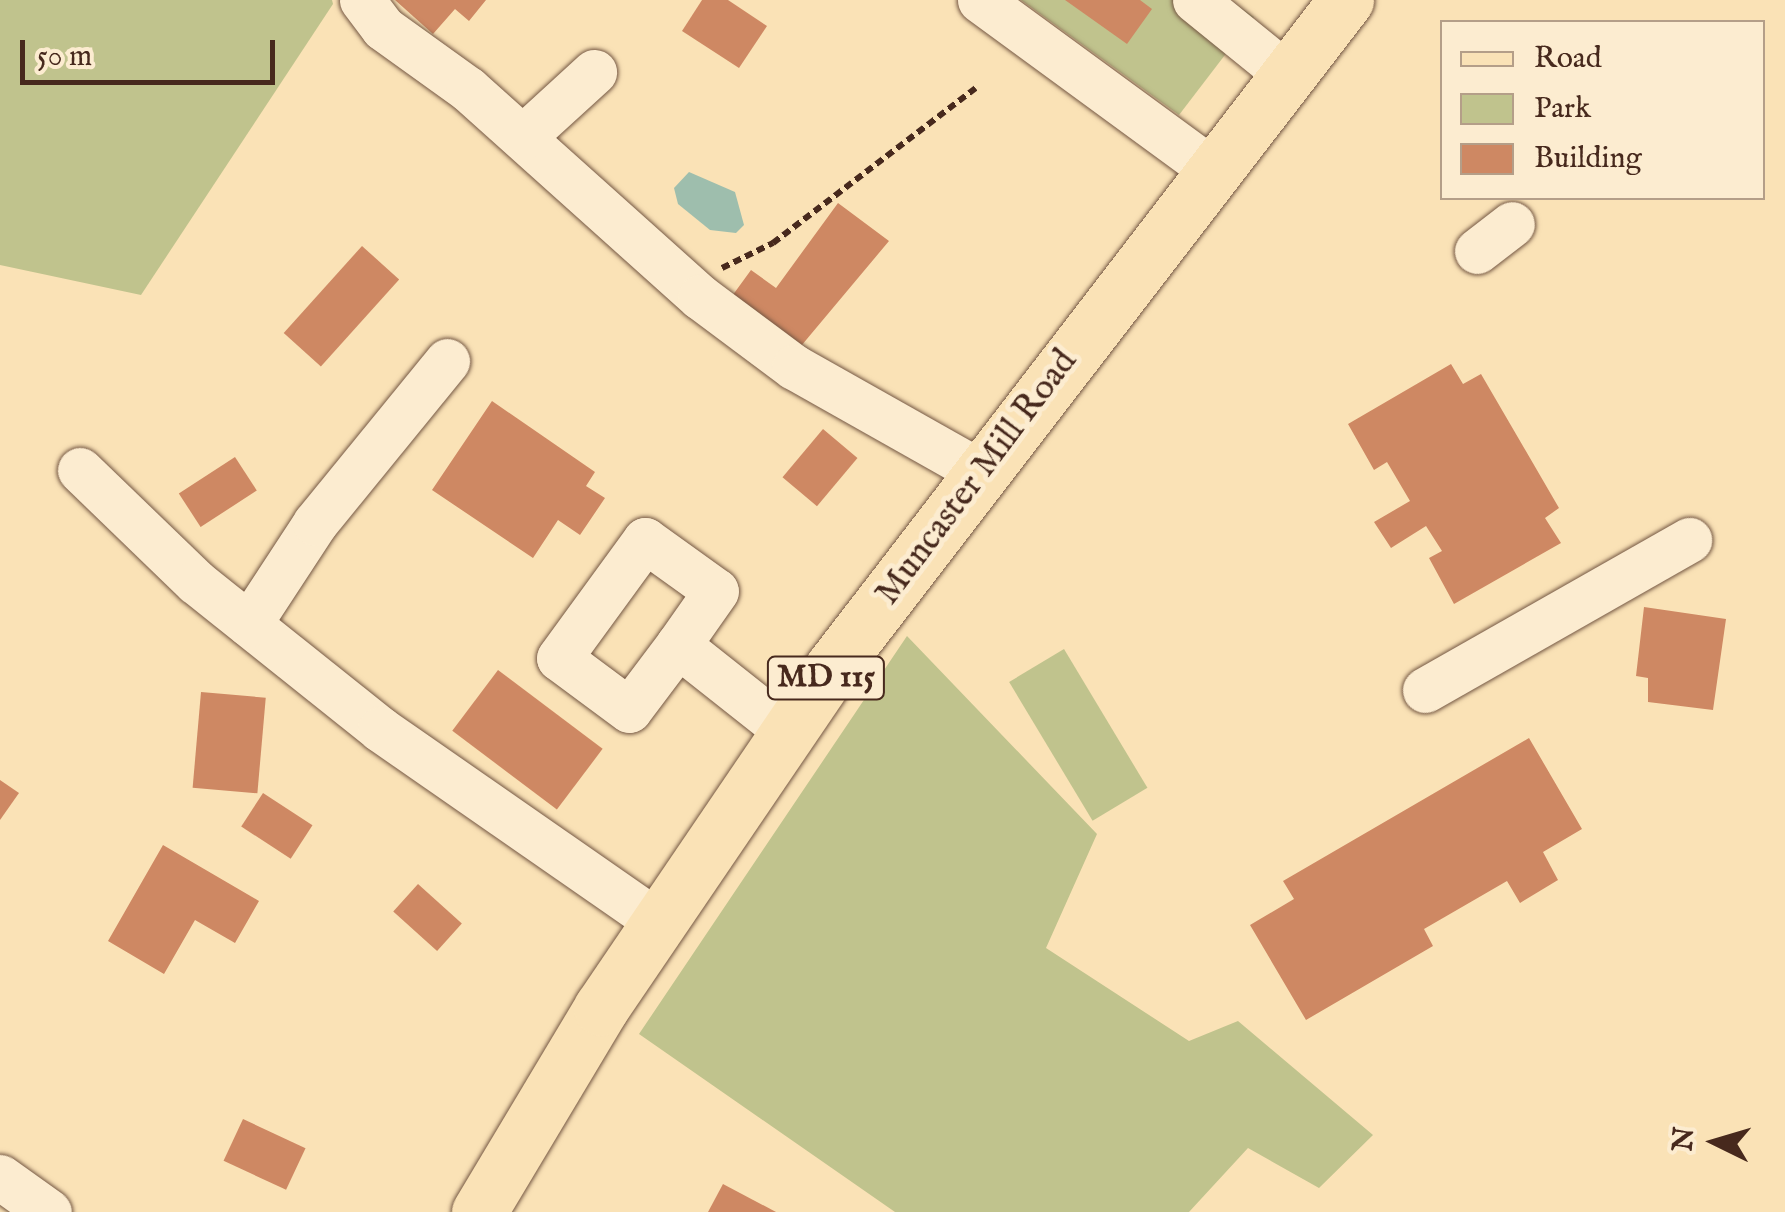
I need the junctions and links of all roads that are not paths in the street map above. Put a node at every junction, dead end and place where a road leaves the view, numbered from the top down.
1 (362, 0) edge
2 (980, 0) edge
3 (1195, 0) edge
4 (1349, 5) edge
5 (594, 72) dead end
6 (1290, 76) junction
7 (524, 136) junction
8 (1214, 171) junction
9 (1512, 224) dead end
10 (1477, 251) dead end
11 (447, 360) dead end
12 (80, 470) dead end
13 (980, 472) junction
14 (1689, 540) dead end
15 (249, 624) junction
16 (678, 645) dead end
17 (1425, 690) dead end
18 (789, 733) junction
19 (659, 923) junction
20 (0, 1177) edge
21 (493, 1207) edge
22 (49, 1212) edge

1 - 7 street
2 - 8 street
3 - 6 street
4 - 6 main road, Muncaster Mill Road / MD 115
5 - 7 street
6 - 8 main road, Muncaster Mill Road / MD 115
7 - 13 street
8 - 13 main road, Muncaster Mill Road / MD 115
9 - 10 street
11 - 15 street
12 - 15 street
13 - 18 main road, Muncaster Mill Road / MD 115
14 - 17 street
15 - 19 street
16 - 18 street
18 - 19 main road, Muncaster Mill Road / MD 115
19 - 21 main road, Muncaster Mill Road / MD 115
20 - 22 street

